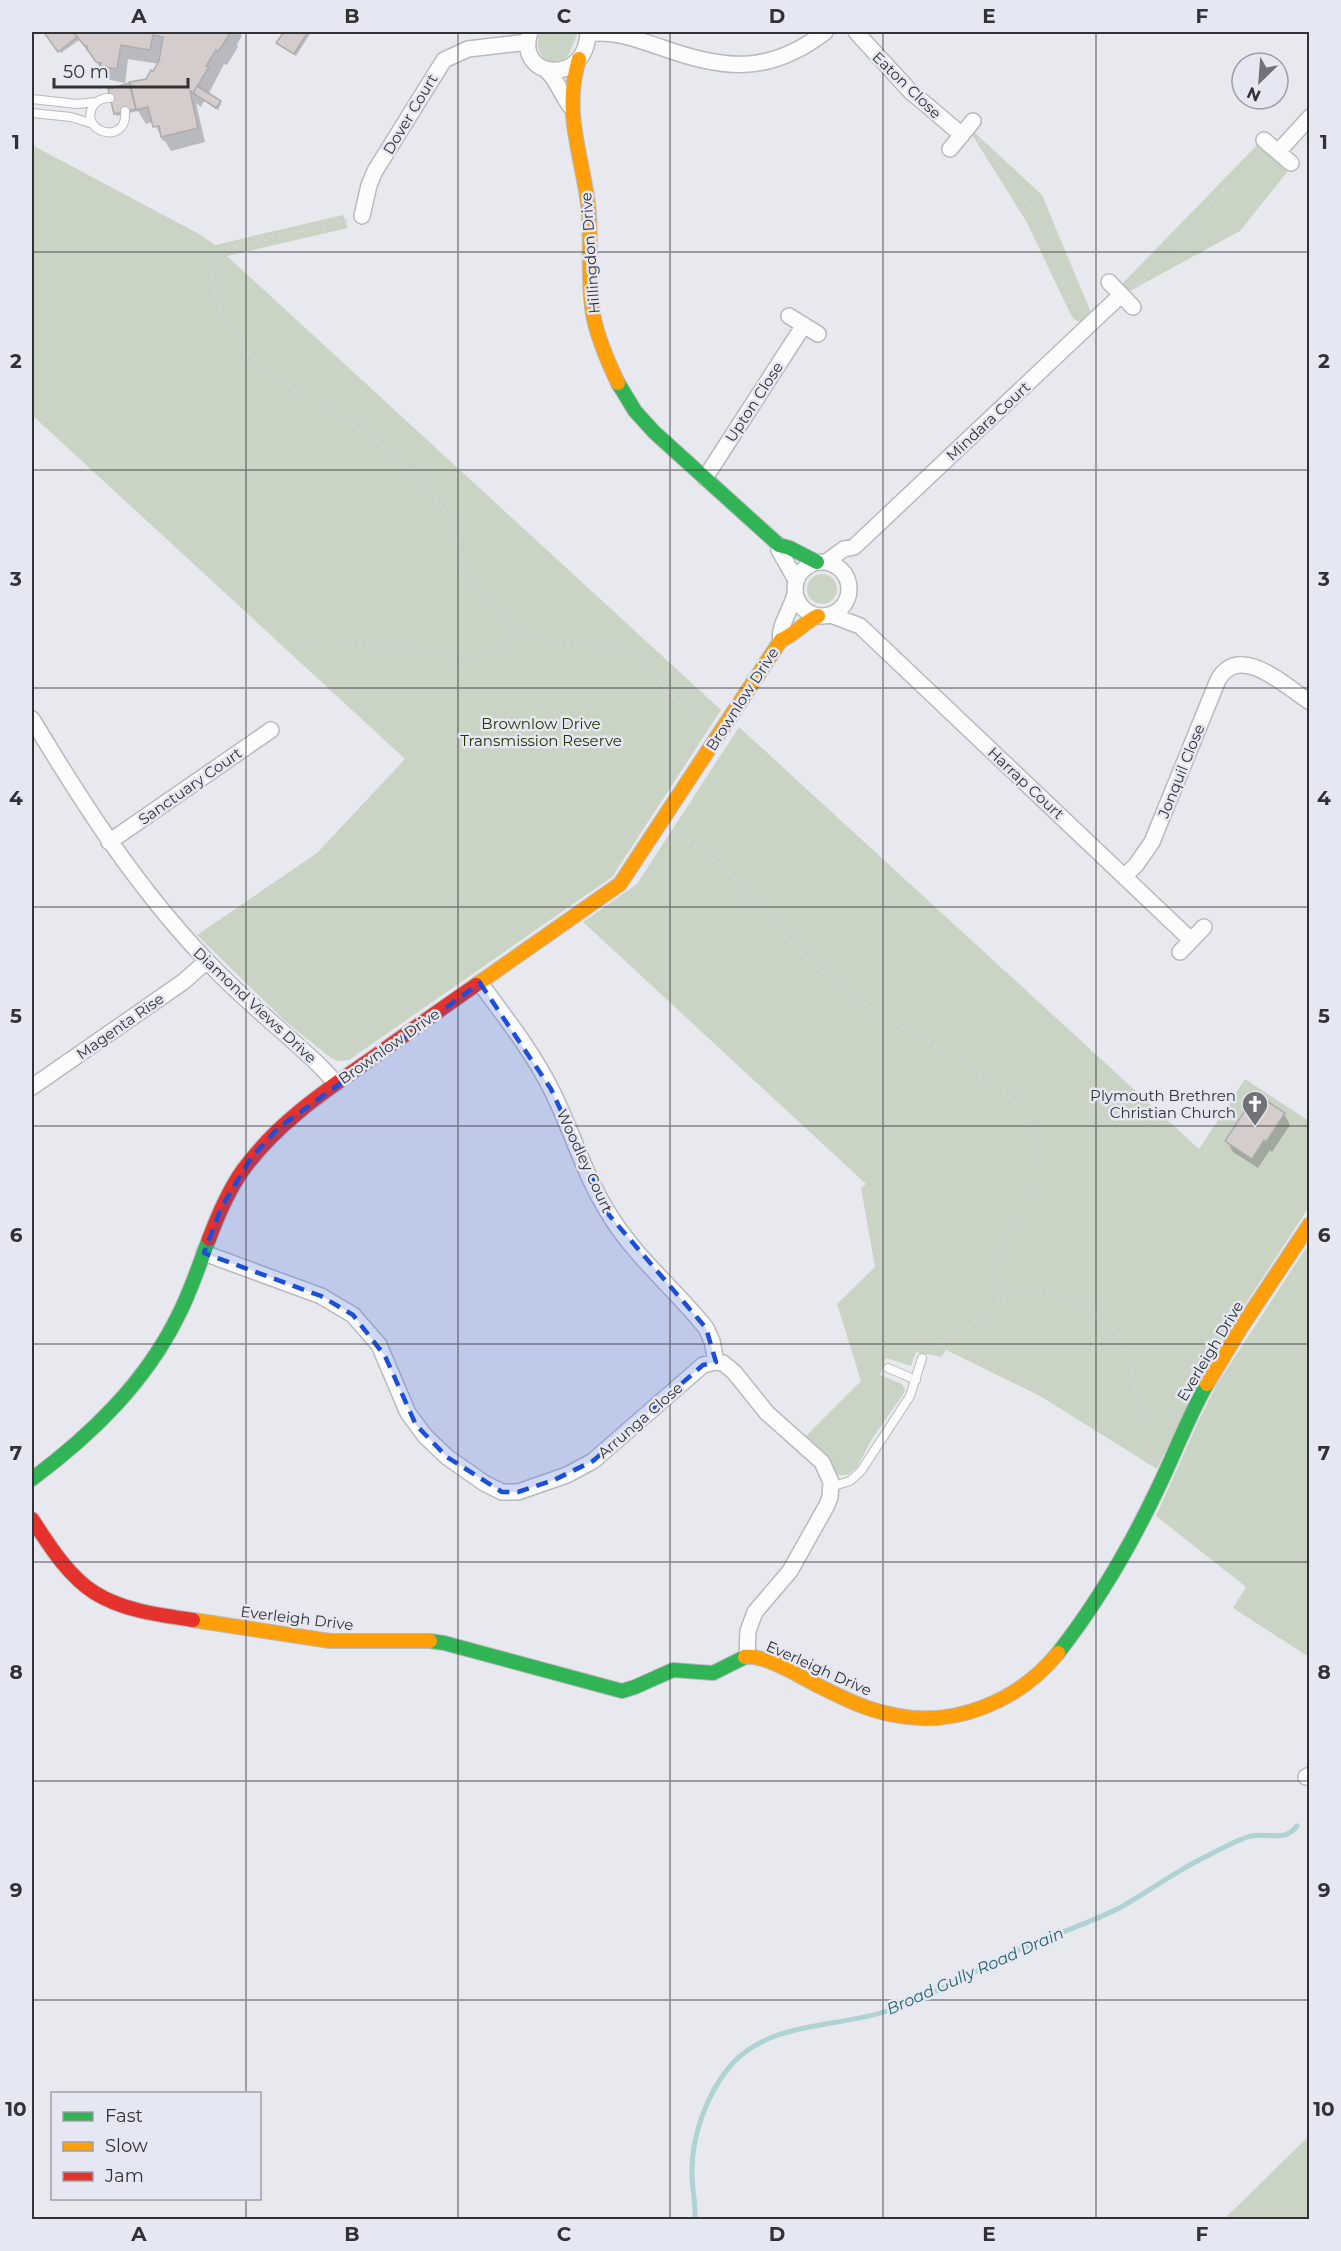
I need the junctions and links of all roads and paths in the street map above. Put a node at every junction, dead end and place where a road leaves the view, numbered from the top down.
1 (825, 32) edge
2 (856, 32) edge
3 (588, 33) edge
4 (529, 37) edge
5 (579, 59) junction
6 (546, 70) junction
7 (110, 98) dead end
8 (32, 99) edge
9 (96, 102) junction
10 (571, 107) junction
11 (125, 111) dead end
12 (32, 113) edge
13 (1310, 117) edge
14 (93, 124) junction
15 (968, 127) junction
16 (1264, 140) dead end
17 (950, 149) dead end
18 (1278, 152) junction
19 (1291, 164) dead end
20 (1231, 180) dead end
21 (362, 216) joint
22 (1109, 282) dead end
23 (1127, 301) junction
24 (789, 316) dead end
25 (804, 325) junction
26 (1090, 325) junction
27 (818, 334) dead end
28 (705, 478) junction
29 (779, 545) junction
30 (854, 547) junction
31 (822, 562) junction
32 (846, 576) junction
33 (795, 587) junction
34 (849, 594) junction
35 (824, 616) junction
36 (860, 626) junction
37 (521, 632) junction
38 (781, 640) junction
39 (300, 646) dead end
40 (1310, 702) edge
41 (32, 719) edge
42 (270, 730) dead end
43 (721, 731) junction
44 (662, 822) junction
45 (109, 842) junction
46 (1125, 876) junction
47 (1204, 927) dead end
48 (1191, 940) junction
49 (1180, 952) dead end
50 (207, 961) junction
51 (480, 982) junction
52 (336, 1083) junction
53 (32, 1087) edge
54 (1310, 1224) edge
55 (204, 1253) junction
56 (999, 1301) junction
57 (922, 1358) joint
58 (716, 1362) junction
59 (888, 1368) dead end
60 (916, 1380) junction
61 (1181, 1437) junction
62 (32, 1479) edge
63 (831, 1487) junction
64 (32, 1518) edge
65 (747, 1656) junction

1 - 3 street
2 - 15 street, Eaton Close
3 - 5 street
4 - 6 street, Hillingdon Drive
4 - 21 street, Dover Court
5 - 6 street
5 - 10 street, Hillingdon Drive
6 - 10 street, Hillingdon Drive
7 - 9 lane
8 - 9 lane
9 - 14 lane
10 - 28 street, Hillingdon Drive
11 - 14 lane
12 - 14 lane
13 - 18 street
15 - 17 street
15 - 26 path
16 - 18 street
18 - 19 street
20 - 23 path
21 - 37 path
22 - 23 street
23 - 26 street, Mindara Court
24 - 25 street
25 - 27 street
25 - 28 street, Upton Close
26 - 30 street, Mindara Court
28 - 29 street, Hillingdon Drive
29 - 31 street, Hillingdon Drive
29 - 33 street, Hillingdon Drive
30 - 31 street, Mindara Court
30 - 32 street
31 - 32 street
31 - 33 street
32 - 34 street
33 - 35 street
33 - 38 street, Brownlow Drive
34 - 35 street
34 - 36 street, Harrap Court
35 - 36 street, Harrap Court
35 - 38 street, Brownlow Drive
36 - 46 street, Harrap Court
37 - 39 path
37 - 43 path
38 - 43 street, Brownlow Drive
40 - 46 street, Jonquil Close
41 - 45 street, Diamond Views Drive
42 - 45 street, Sanctuary Court
43 - 44 street, Brownlow Drive
44 - 51 street, Brownlow Drive
44 - 56 path
45 - 50 street, Diamond Views Drive
46 - 48 street, Harrap Court
47 - 48 street
48 - 49 street
50 - 52 street, Diamond Views Drive
50 - 53 street, Magenta Rise
51 - 52 street, Brownlow Drive
51 - 58 street, Woodley Court
52 - 55 street, Brownlow Drive
54 - 61 street, Everleigh Drive
55 - 58 street, Arrunga Close
55 - 62 street, Brownlow Drive
56 - 57 path
56 - 61 path
57 - 60 lane
58 - 63 street
59 - 60 lane
60 - 63 lane
61 - 65 street, Everleigh Drive
63 - 65 street
64 - 65 street, Everleigh Drive

